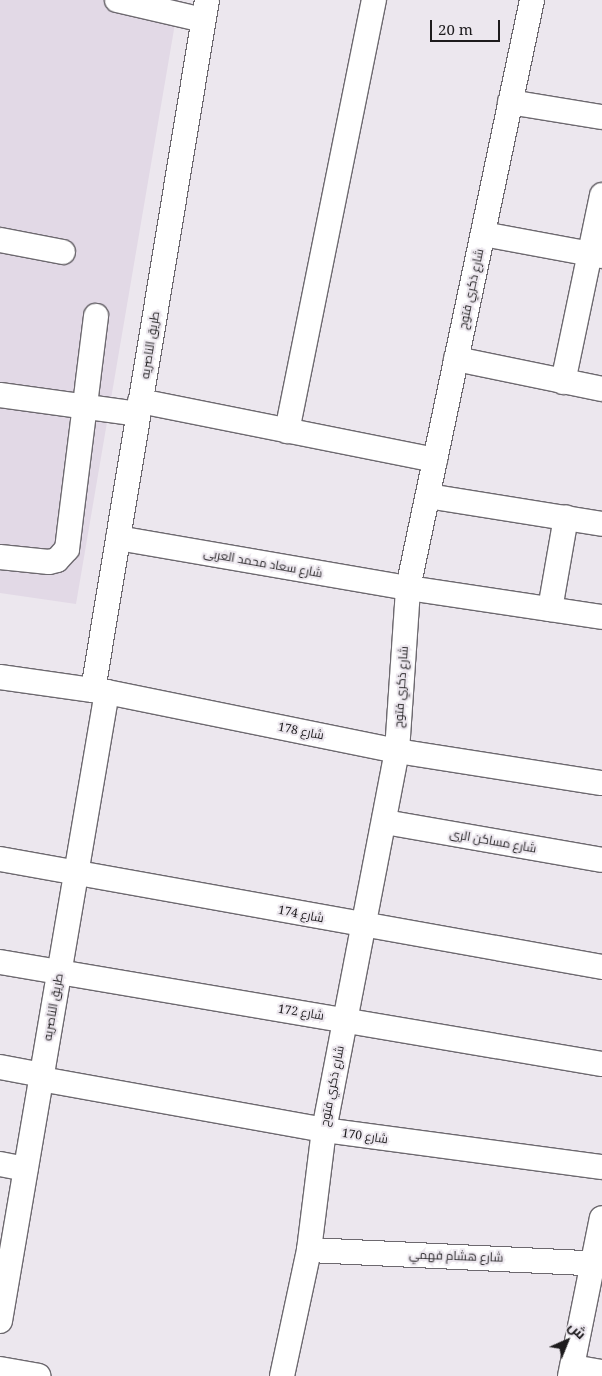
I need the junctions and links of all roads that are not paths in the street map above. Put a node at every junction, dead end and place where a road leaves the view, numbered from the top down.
1 (118, 0) edge
2 (374, 0) edge
3 (532, 0) edge
4 (205, 10) edge
5 (510, 102) junction
6 (602, 117) edge
7 (602, 195) edge
8 (483, 234) junction
9 (0, 240) edge
10 (62, 252) dead end
11 (596, 255) edge
12 (96, 316) dead end
13 (456, 359) junction
14 (563, 382) junction
15 (602, 389) edge
16 (0, 395) edge
17 (85, 406) junction
18 (139, 407) junction
19 (287, 431) junction
20 (435, 460) junction
21 (428, 496) junction
22 (566, 517) junction
23 (602, 524) edge
24 (118, 538) junction
25 (0, 557) edge
26 (408, 588) junction
27 (550, 609) junction
28 (602, 617) edge
29 (0, 677) edge
30 (100, 691) junction
31 (397, 751) junction
32 (602, 783) edge
33 (384, 822) junction
34 (0, 859) edge
35 (602, 860) edge
36 (78, 871) junction
37 (362, 926) junction
38 (0, 962) edge
39 (602, 967) edge
40 (59, 972) junction
41 (344, 1020) junction
42 (602, 1064) edge
43 (0, 1067) edge
44 (41, 1077) junction
45 (324, 1130) junction
46 (0, 1164) edge
47 (602, 1167) edge
48 (26, 1169) junction
49 (602, 1218) edge
50 (309, 1250) junction
51 (598, 1263) edge
52 (5, 1266) edge
53 (0, 1321) edge
54 (0, 1369) edge
55 (571, 1371) edge
56 (602, 1372) edge
57 (38, 1376) edge
58 (282, 1376) edge

1 - 4 street
2 - 19 street
3 - 5 street, شارع ذكري فتوح
4 - 18 street, طريق الناصريه
5 - 6 street
5 - 8 street, شارع ذكري فتوح
7 - 11 street
8 - 11 street
8 - 13 street, شارع ذكري فتوح
9 - 10 street
11 - 14 street
12 - 17 street
13 - 14 street
13 - 20 street, شارع ذكري فتوح
14 - 15 street
16 - 17 street
17 - 18 street
17 - 25 street
18 - 19 street
18 - 24 street, طريق الناصريه
19 - 20 street
20 - 21 street, شارع ذكري فتوح
21 - 22 street
21 - 26 street, شارع ذكري فتوح
22 - 23 street
22 - 27 street
24 - 26 street, شارع سعاد محمد العربى
24 - 30 street, طريق الناصريه
26 - 27 street, شارع سعاد محمد العربى
26 - 31 street, شارع ذكري فتوح
27 - 28 street, شارع سعاد محمد العربى
29 - 30 street, شارع 178
30 - 31 street, شارع 178
30 - 36 street, طريق الناصريه
31 - 32 street, شارع 178
31 - 33 street, شارع ذكري فتوح
33 - 35 street, شارع مساكن الرى
33 - 37 street, شارع ذكري فتوح
34 - 36 street, شارع 174
36 - 37 street, شارع 174
36 - 40 street, طريق الناصريه
37 - 39 street, شارع 174
37 - 41 street, شارع ذكري فتوح
38 - 40 street, شارع 172
40 - 41 street, شارع 172
40 - 44 street, طريق الناصريه
41 - 42 street, شارع 172
41 - 45 street, شارع ذكري فتوح
43 - 44 street, شارع 170
44 - 45 street, شارع 170
44 - 48 street, طريق الناصريه
45 - 47 street, شارع 170
45 - 50 street, شارع ذكري فتوح
46 - 48 street
48 - 52 street, طريق الناصريه
49 - 51 street
50 - 51 street, شارع هشام فهمي
50 - 58 street, شارع ذكري فتوح
51 - 55 street
52 - 53 street, طريق الناصريه
54 - 57 street
55 - 56 street

